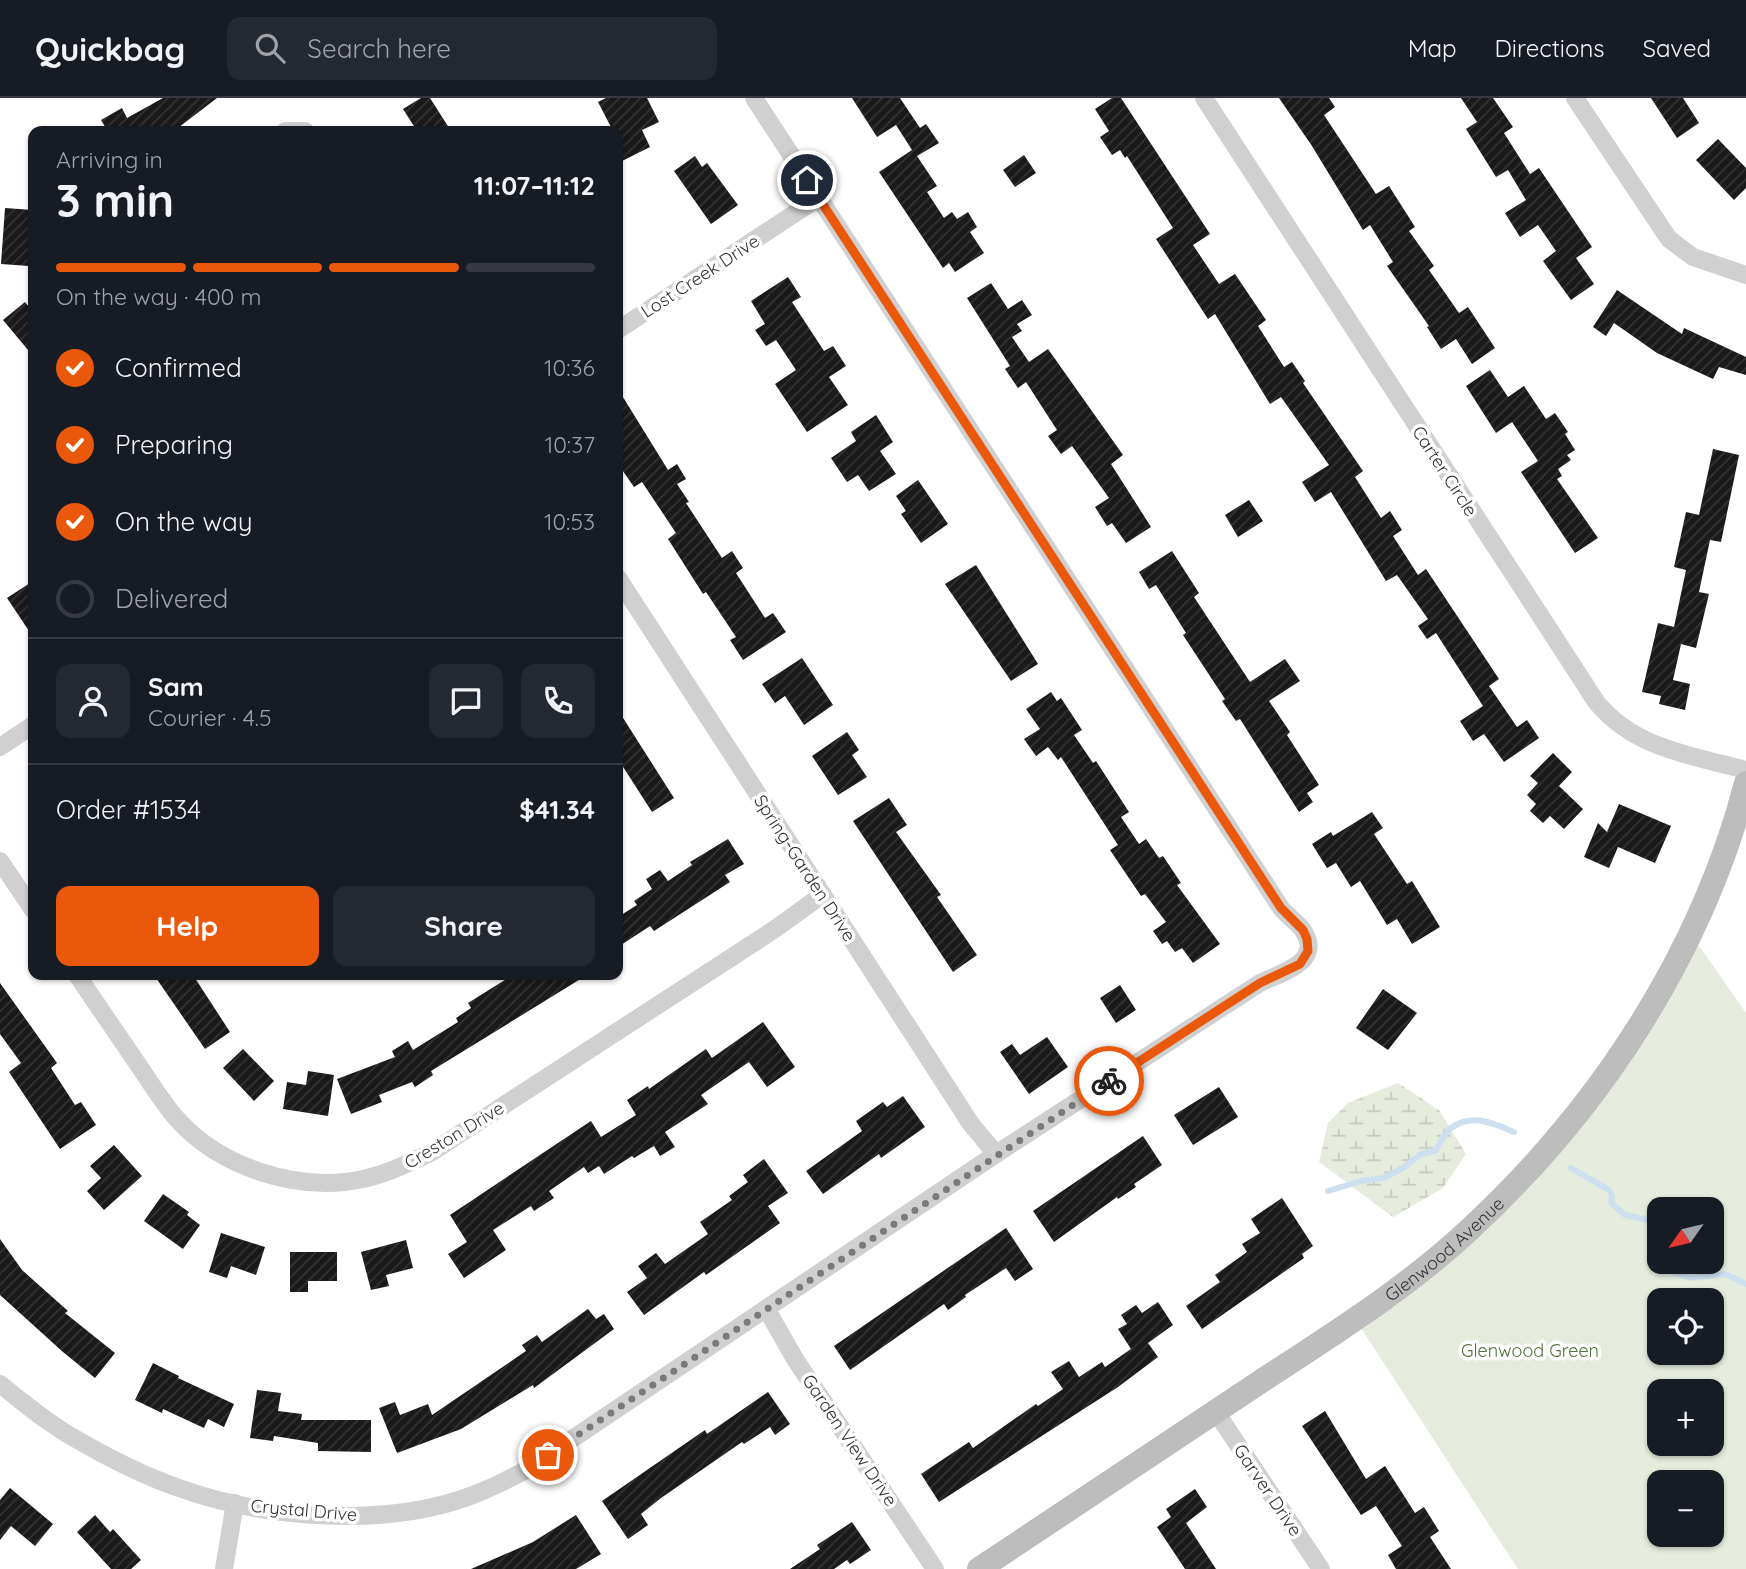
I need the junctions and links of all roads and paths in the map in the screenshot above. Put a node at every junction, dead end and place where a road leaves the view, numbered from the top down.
1 (754, 98) edge
2 (1204, 98) edge
3 (1575, 98) edge
4 (818, 198) junction
5 (1746, 275) edge
6 (623, 327) edge
7 (623, 586) edge
8 (28, 728) edge
9 (0, 747) edge
10 (1746, 770) edge
11 (1746, 783) edge
12 (0, 861) edge
13 (822, 895) junction
14 (28, 903) edge
15 (80, 980) edge
16 (996, 1154) junction
17 (767, 1310) junction
18 (0, 1384) edge
19 (1216, 1412) junction
20 (235, 1503) junction
21 (224, 1569) edge
22 (935, 1569) edge
23 (979, 1569) edge
24 (1321, 1569) edge

1 - 4 street
2 - 10 street, Carter Circle
3 - 5 street
4 - 6 street, Lost Creek Drive
4 - 16 street
7 - 13 street, Spring-Garden Drive
8 - 9 street
11 - 19 street, Glenwood Avenue
12 - 14 street
13 - 15 street, Creston Drive
13 - 16 street, Spring-Garden Drive
16 - 17 street, Crystal Drive
17 - 20 street, Crystal Drive
17 - 22 street, Garden View Drive
18 - 20 street, Crystal Drive
19 - 23 street, Glenwood Avenue
19 - 24 street, Garver Drive
20 - 21 street

